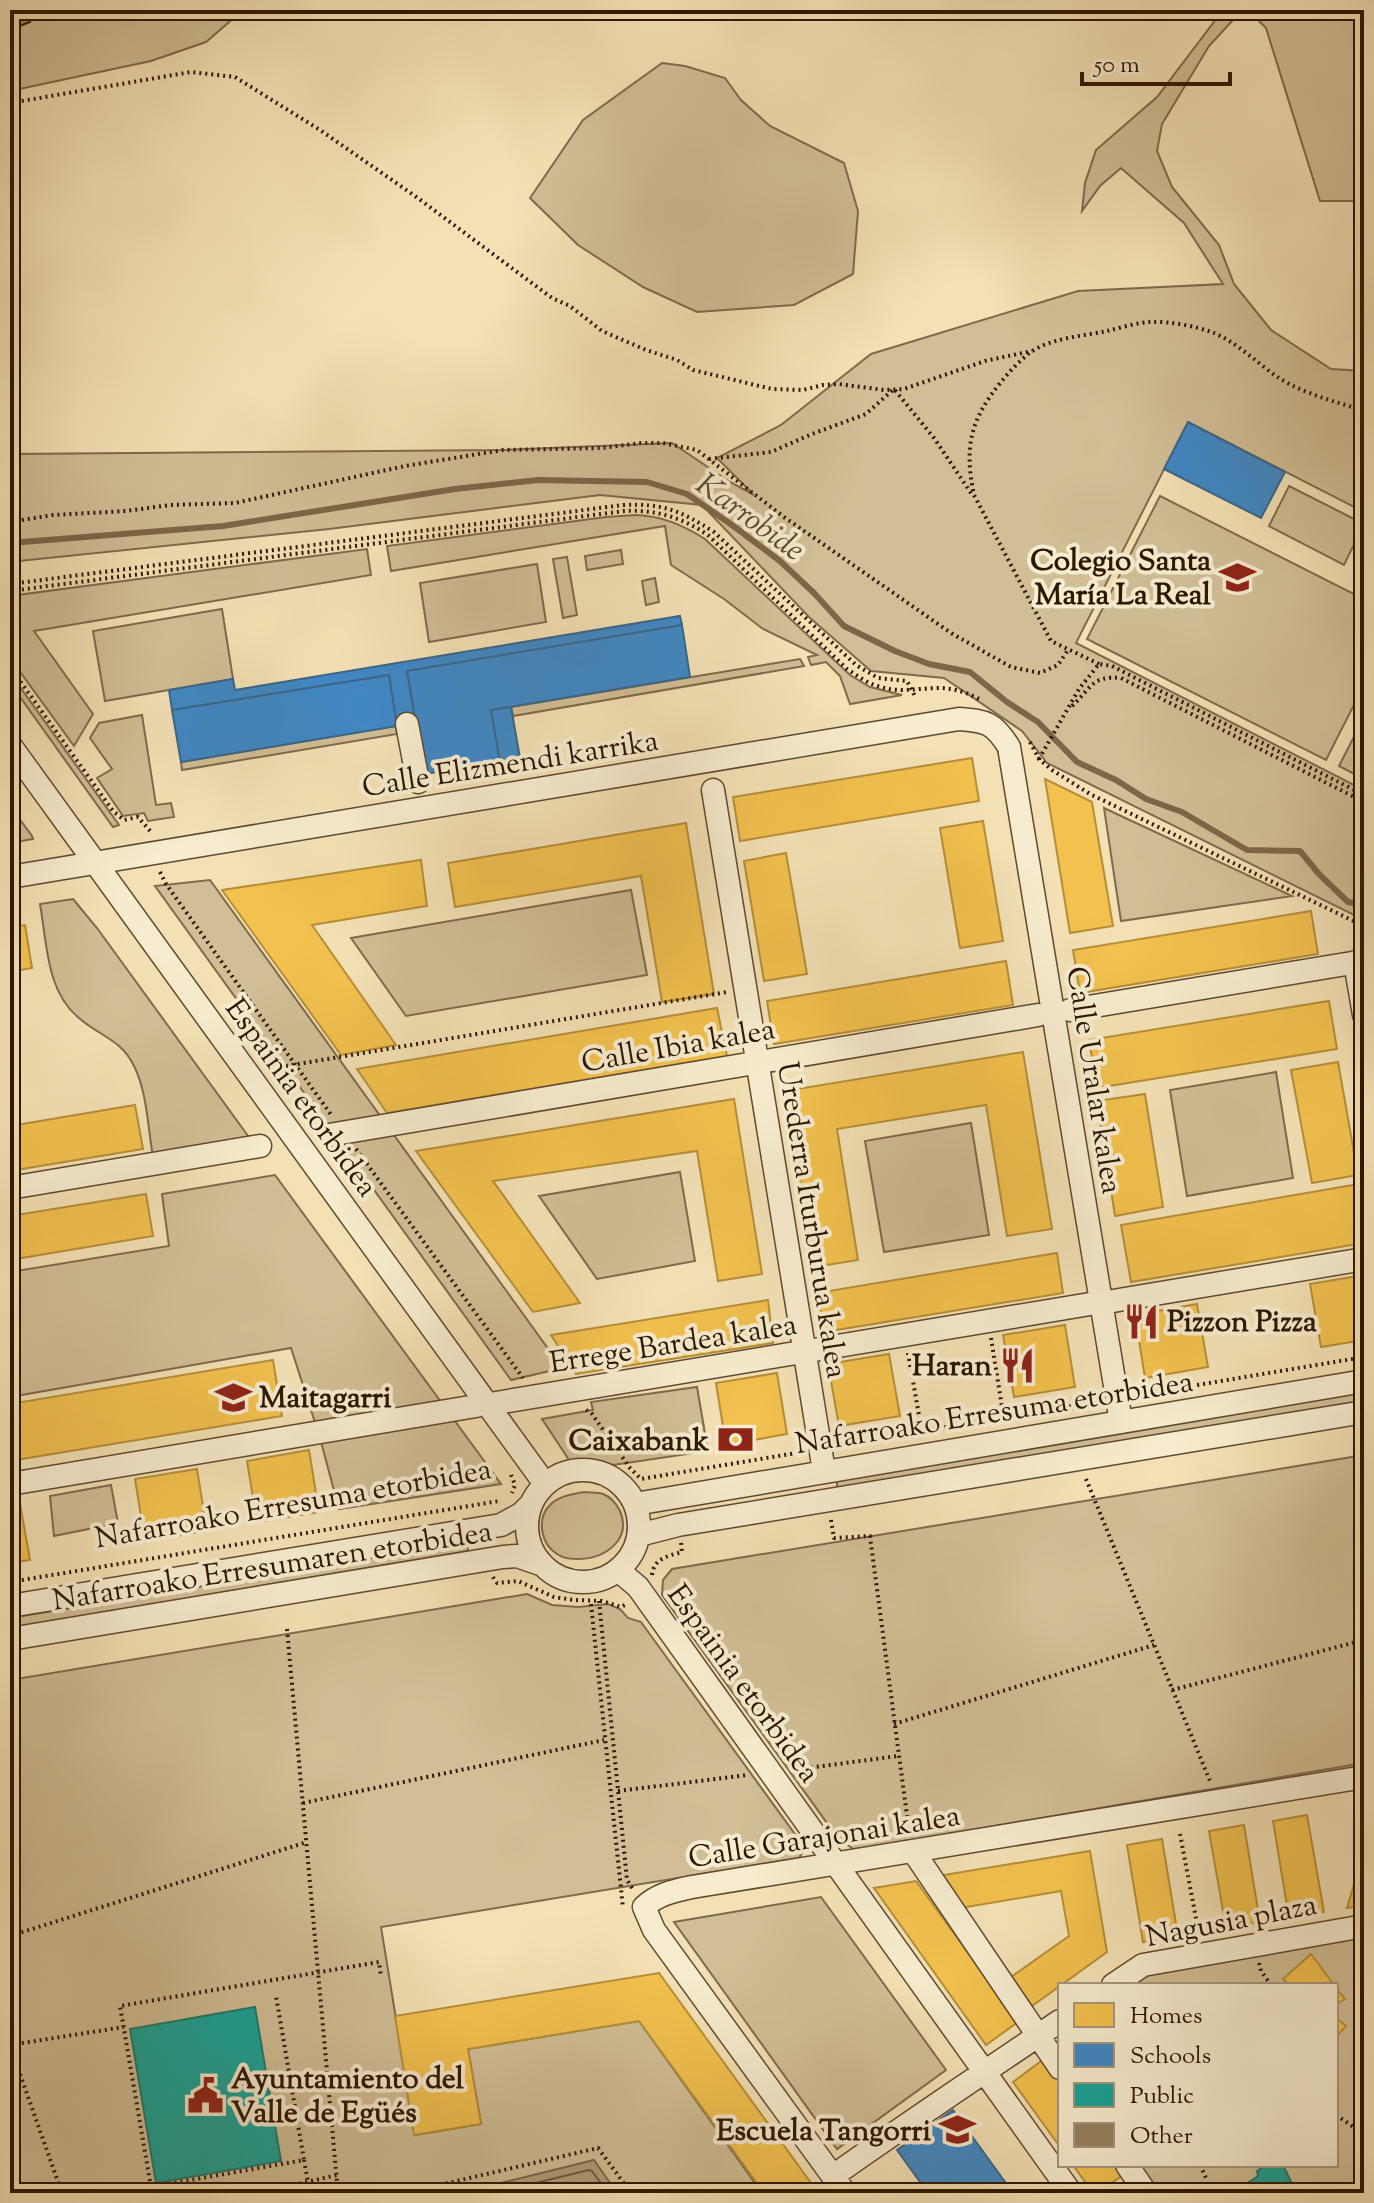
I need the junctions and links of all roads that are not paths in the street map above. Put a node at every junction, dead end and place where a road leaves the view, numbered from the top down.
1 (407, 724) dead end
2 (1016, 741) joint
3 (10, 745) edge
4 (418, 782) dead end
5 (713, 790) dead end
6 (95, 863) junction
7 (10, 877) edge
8 (1360, 962) edge
9 (1070, 1010) dead end
10 (1038, 1015) dead end
11 (1364, 1015) edge
12 (757, 1063) junction
13 (336, 1133) road end
14 (260, 1146) dead end
15 (10, 1188) edge
16 (1364, 1259) edge
17 (804, 1352) junction
18 (1364, 1381) edge
19 (1364, 1412) edge
20 (1121, 1422) junction
21 (824, 1471) junction
22 (10, 1484) edge
23 (545, 1484) junction
24 (532, 1503) junction
25 (635, 1504) junction
26 (639, 1535) junction
27 (543, 1565) junction
28 (618, 1570) junction
29 (10, 1606) edge
30 (10, 1639) edge
31 (1364, 1777) edge
32 (912, 1846) junction
33 (835, 1864) junction
34 (1364, 1926) edge
35 (1116, 1983) edge
36 (1058, 2022) edge
37 (1038, 2036) junction
38 (1058, 2065) edge
39 (984, 2070) junction
40 (1128, 2167) edge
41 (839, 2185) edge
42 (1071, 2193) edge
43 (1146, 2193) edge

1 - 4 street, Calle Elizmendi karrika
2 - 6 street, Calle Elizmendi karrika
2 - 20 street, Calle Uralar kalea
3 - 6 street, Espainia etorbidea
5 - 12 street, Urederra Iturburua kalea
6 - 7 street, Calle Elizmendi karrika
6 - 23 street, Espainia etorbidea
8 - 9 street
8 - 11 street
10 - 12 street, Calle Ibia kalea
12 - 13 street, Calle Ibia kalea
12 - 17 street, Urederra Iturburua kalea
14 - 15 street
16 - 17 street, Errege Bardea kalea
17 - 21 street, Urederra Iturburua kalea
17 - 22 street, Errege Bardea kalea
18 - 20 street, Nafarroako Erresuma etorbidea
19 - 26 street, Nafarroako Erresuma etorbidea
20 - 21 street, Nafarroako Erresuma etorbidea
21 - 25 street, Nafarroako Erresuma etorbidea
23 - 24 street
23 - 25 street
24 - 27 street
24 - 29 street, Nafarroako Erresumaren etorbidea
25 - 26 street
26 - 28 street
27 - 28 street
27 - 30 street, Nafarroako Erresumaren etorbidea
28 - 33 street, Espainia etorbidea
31 - 32 street, Calle Garajonai kalea
32 - 33 street, Calle Garajonai kalea
32 - 37 street
33 - 39 street, Espainia etorbidea
33 - 41 street, Calle Garajonai kalea
34 - 35 street, Nagusia plaza
36 - 37 street
37 - 38 street
37 - 39 street
39 - 41 street
39 - 42 street, Espainia etorbidea
40 - 43 street

